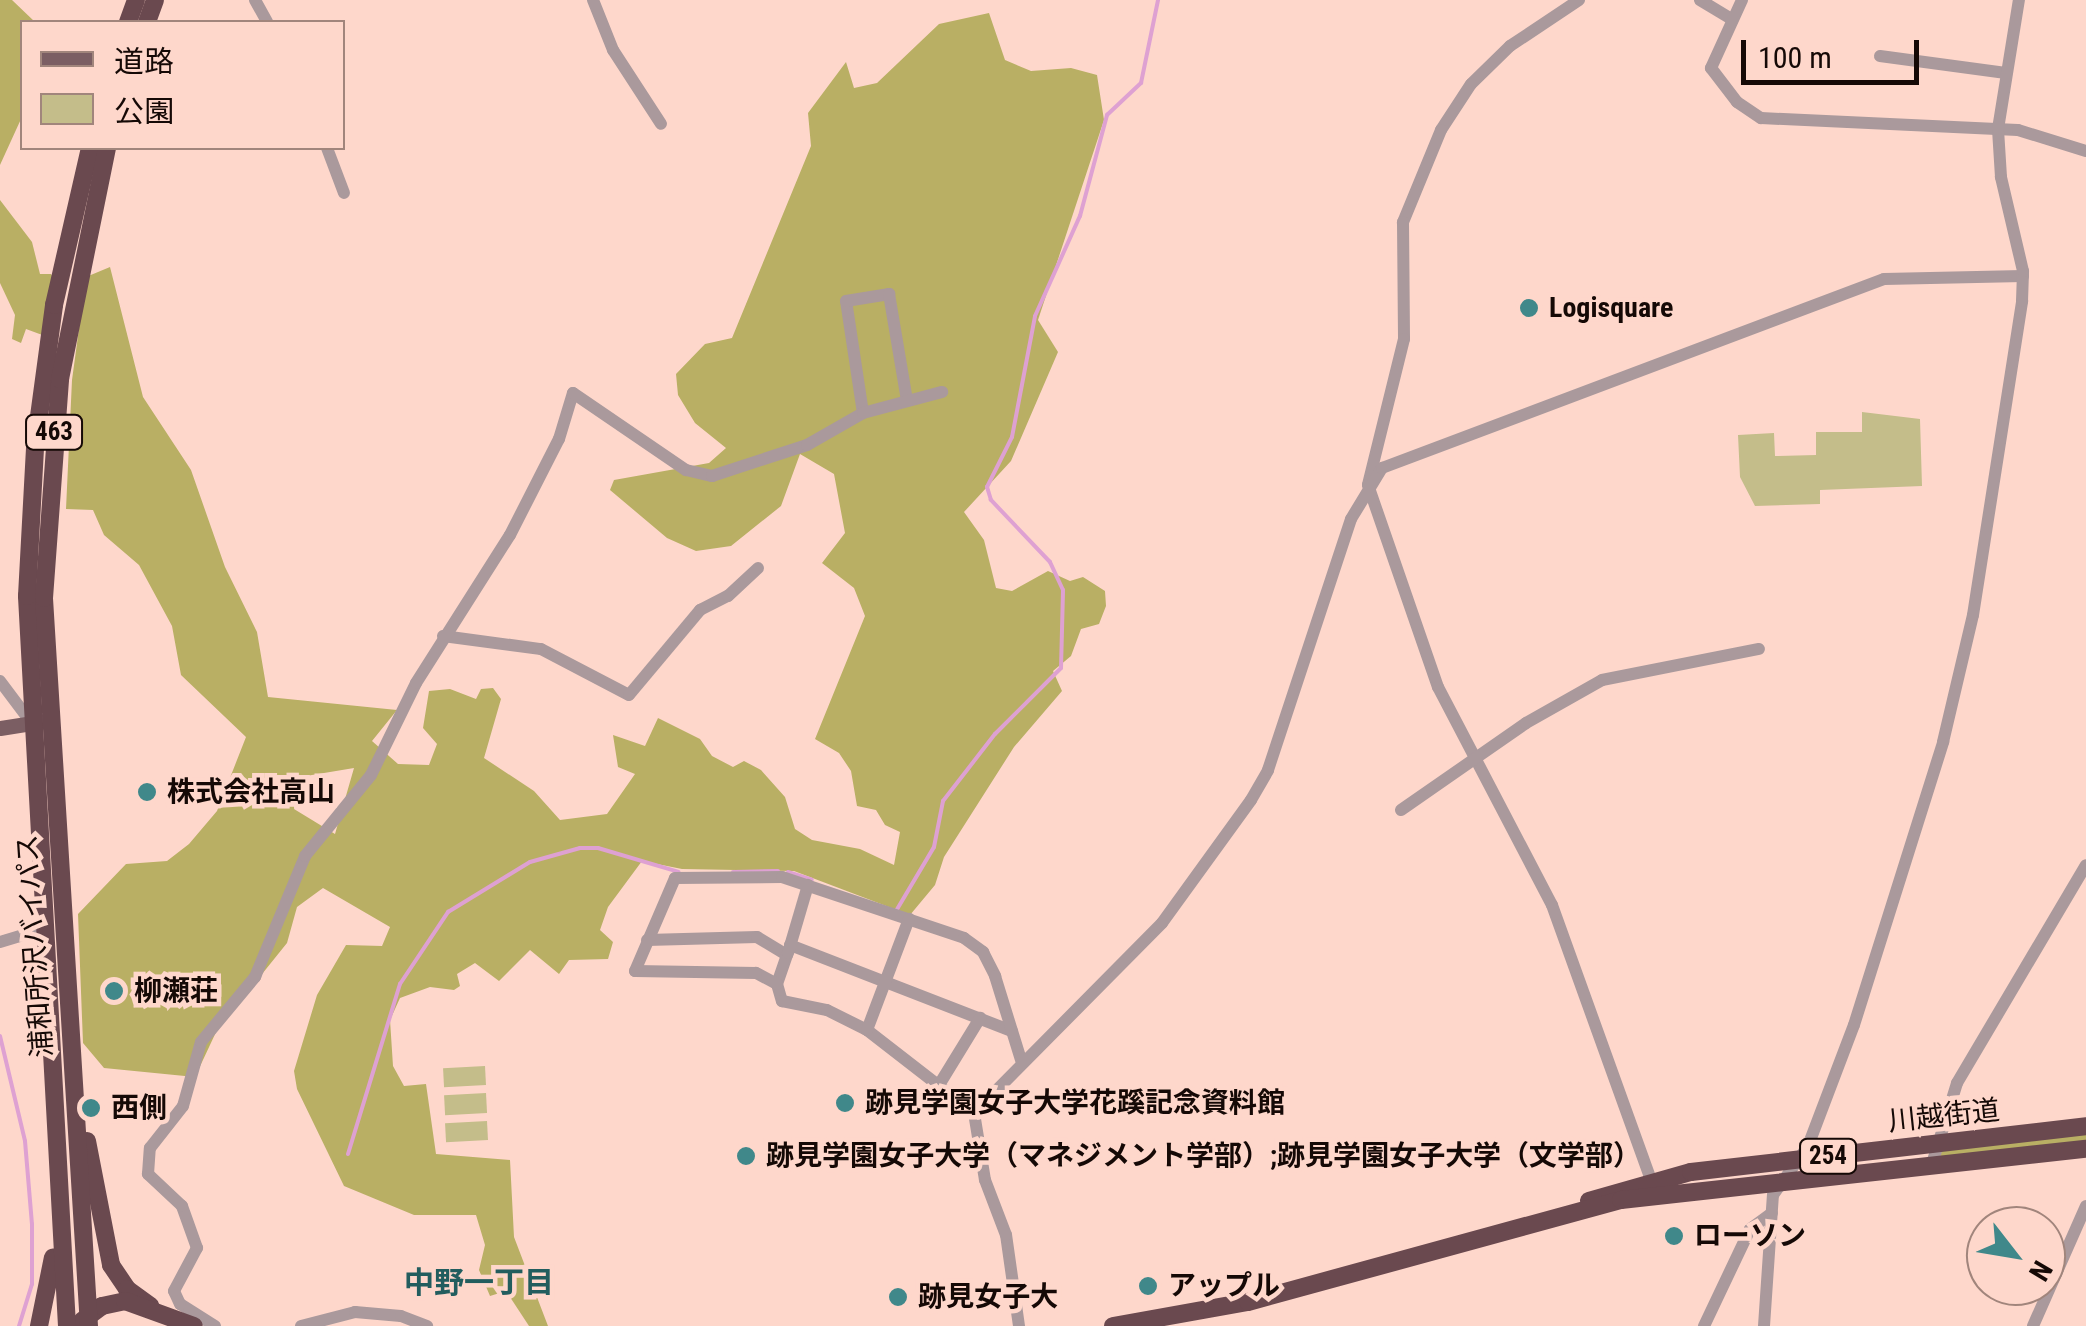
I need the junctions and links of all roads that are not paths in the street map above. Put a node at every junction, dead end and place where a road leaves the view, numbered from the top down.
1 (593, 0) edge
2 (1579, 0) edge
3 (1700, 0) edge
4 (1742, 0) edge
5 (2016, 0) edge
6 (1730, 18) junction
7 (1880, 56) dead end
8 (2006, 73) junction
9 (662, 124) dead end
10 (1998, 129) junction
11 (90, 150) edge
12 (107, 150) edge
13 (328, 150) edge
14 (2086, 151) edge
15 (344, 192) dead end
16 (2023, 276) junction
17 (942, 392) dead end
18 (908, 400) junction
19 (862, 414) junction
20 (1368, 485) junction
21 (758, 568) dead end
22 (443, 636) junction
23 (1759, 649) dead end
24 (0, 680) edge
25 (39, 721) junction
26 (0, 728) edge
27 (1473, 760) junction
28 (1401, 810) dead end
29 (2086, 865) edge
30 (808, 885) junction
31 (909, 919) junction
32 (43, 929) junction
33 (647, 940) junction
34 (0, 942) edge
35 (789, 950) junction
36 (886, 981) junction
37 (777, 984) junction
38 (66, 1002) junction
39 (980, 1018) junction
40 (866, 1030) junction
41 (1012, 1031) junction
42 (1021, 1060) junction
43 (939, 1085) junction
44 (53, 1090) junction
45 (974, 1113) junction
46 (2086, 1126) edge
47 (1936, 1146) junction
48 (2086, 1149) edge
49 (1798, 1158) junction
50 (1931, 1166) junction
51 (1782, 1179) junction
52 (1651, 1180) junction
53 (2086, 1206) edge
54 (1576, 1210) junction
55 (1772, 1213) junction
56 (53, 1257) junction
57 (150, 1306) junction
58 (86, 1322) edge
59 (39, 1326) edge
60 (57, 1326) edge
61 (66, 1326) edge
62 (194, 1326) edge
63 (215, 1326) edge
64 (300, 1326) edge
65 (428, 1326) edge
66 (1018, 1326) edge
67 (1113, 1326) edge
68 (1704, 1326) edge
69 (1764, 1326) edge
70 (2033, 1326) edge

1 - 9 street
2 - 20 street
3 - 6 street
4 - 6 street
5 - 8 street
6 - 10 street
7 - 8 street
8 - 10 street
10 - 14 street
10 - 16 street
11 - 25 highway, 浦和所沢バイパス / 463
12 - 25 highway, 浦和所沢バイパス / 463
13 - 15 street
16 - 20 street
16 - 49 street
17 - 18 street
18 - 19 street
18 - 19 street
19 - 22 street
20 - 27 street
20 - 42 street
21 - 22 street
22 - 63 street
23 - 27 street
24 - 25 street
25 - 26 main road
25 - 32 highway, 浦和所沢バイパス / 463
25 - 38 highway, 浦和所沢バイパス / 463
27 - 28 street
27 - 52 street
29 - 47 street
30 - 31 street
30 - 33 street
30 - 35 street
31 - 36 street
31 - 41 street
32 - 34 street
32 - 44 highway, 浦和所沢バイパス / 463
33 - 35 street
33 - 37 street
35 - 36 street
35 - 37 street
36 - 39 street
36 - 40 street
37 - 40 street
38 - 57 highway
38 - 58 highway, 浦和所沢バイパス / 463
39 - 41 street
39 - 43 street
40 - 43 street
41 - 42 street
42 - 45 street
43 - 45 street
44 - 56 highway
44 - 61 highway, 浦和所沢バイパス / 463
45 - 66 street
46 - 47 highway, 川越街道 / 254
47 - 49 highway, 川越街道 / 254
47 - 50 street
48 - 50 highway, 川越街道 / 254
49 - 51 street
49 - 52 highway, 川越街道 / 254
50 - 51 highway, 川越街道 / 254
51 - 54 highway, 川越街道 / 254
51 - 55 street
52 - 54 highway, 川越街道 / 254
53 - 70 street
54 - 67 highway, 川越街道 / 254
55 - 68 street
55 - 69 street
56 - 59 highway
56 - 60 highway
57 - 58 highway
57 - 62 highway
64 - 65 street

